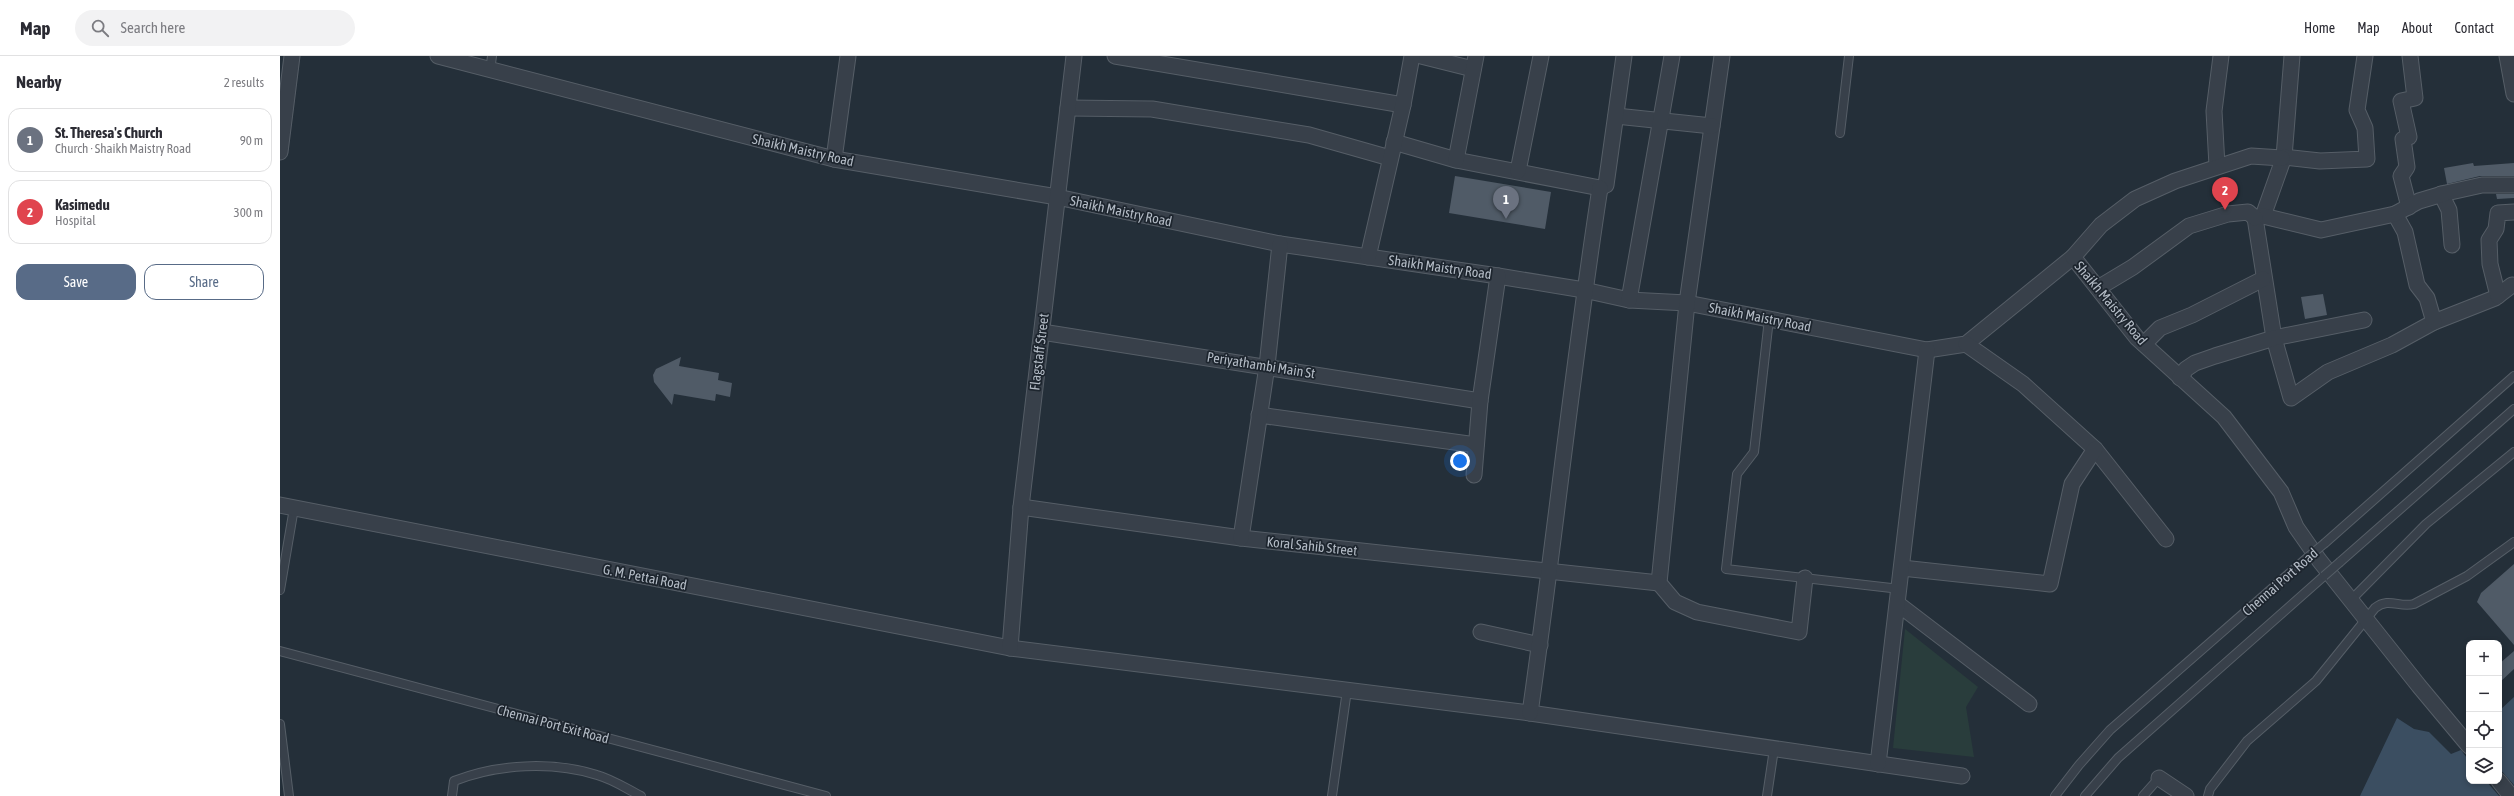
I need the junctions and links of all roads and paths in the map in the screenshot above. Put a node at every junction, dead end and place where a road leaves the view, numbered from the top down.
1 (292, 56) edge
2 (438, 56) edge
3 (848, 56) edge
4 (1074, 56) edge
5 (1115, 56) edge
6 (1412, 56) edge
7 (1421, 56) edge
8 (1540, 56) edge
9 (1624, 56) edge
10 (1672, 56) edge
11 (1722, 56) edge
12 (1849, 56) edge
13 (2221, 56) edge
14 (2292, 56) edge
15 (2365, 56) edge
16 (2410, 56) edge
17 (2507, 56) edge
18 (491, 63) edge
19 (1474, 63) edge
20 (2514, 94) edge
21 (1404, 105) junction
22 (1068, 108) junction
23 (1616, 116) junction
24 (1661, 121) junction
25 (1712, 126) junction
26 (1840, 133) dead end
27 (1394, 142) junction
28 (280, 152) edge
29 (2283, 157) junction
30 (1390, 158) junction
31 (834, 159) junction
32 (1456, 160) junction
33 (2217, 166) junction
34 (1518, 171) junction
35 (2514, 185) edge
36 (1600, 188) junction
37 (2441, 194) junction
38 (1057, 197) junction
39 (2409, 207) junction
40 (2514, 212) edge
41 (2395, 214) junction
42 (2259, 217) junction
43 (1280, 244) junction
44 (2452, 246) dead end
45 (1368, 257) junction
46 (2073, 257) junction
47 (1498, 276) junction
48 (2264, 279) junction
49 (2512, 285) dead end
50 (2098, 288) junction
51 (1584, 290) junction
52 (2498, 296) junction
53 (1629, 300) junction
54 (1687, 303) junction
55 (1769, 319) junction
56 (2364, 320) dead end
57 (2434, 322) junction
58 (1042, 332) junction
59 (2274, 338) junction
60 (1966, 344) junction
61 (2144, 344) junction
62 (1927, 350) junction
63 (1267, 366) junction
64 (2514, 376) edge
65 (2180, 378) junction
66 (1480, 400) junction
67 (2514, 409) edge
68 (1259, 415) junction
69 (1476, 445) junction
70 (2096, 449) junction
71 (2514, 452) edge
72 (1474, 475) dead end
73 (287, 507) edge
74 (1021, 507) junction
75 (1241, 538) junction
76 (2166, 539) dead end
77 (2514, 542) edge
78 (1902, 568) junction
79 (1550, 573) junction
80 (1805, 578) junction
81 (1659, 583) junction
82 (1900, 589) junction
83 (280, 590) edge
84 (2351, 600) junction
85 (1898, 604) junction
86 (2366, 617) junction
87 (1481, 632) dead end
88 (1540, 645) junction
89 (1010, 648) junction
90 (280, 651) edge
91 (1347, 690) junction
92 (2029, 704) dead end
93 (1530, 713) junction
94 (280, 724) edge
95 (2466, 742) edge
96 (1774, 749) junction
97 (1878, 764) junction
98 (1962, 776) dead end
99 (2160, 778) joint
100 (2501, 784) edge
101 (289, 796) edge
102 (452, 796) edge
103 (641, 796) edge
104 (826, 796) edge
105 (1332, 796) edge
106 (1767, 796) edge
107 (2055, 796) edge
108 (2085, 796) edge
109 (2143, 796) edge
110 (2186, 796) edge
111 (2208, 796) edge
112 (2511, 796) edge

1 - 28 street
2 - 18 street, Shaikh Maistry Road
3 - 31 street
4 - 22 street, Flagstaff Street
5 - 21 street
6 - 21 street
7 - 19 street
8 - 34 street
9 - 23 street
10 - 24 street
11 - 25 street
12 - 26 lane
13 - 33 street
14 - 29 street
15 - 29 street
16 - 39 street
17 - 20 street
18 - 31 street, Shaikh Maistry Road
19 - 32 street
21 - 27 street
22 - 30 street
22 - 38 street, Flagstaff Street
23 - 24 street
23 - 36 street
24 - 25 street
24 - 53 street
25 - 54 street
27 - 30 street
27 - 32 street
29 - 33 street
29 - 42 street
30 - 45 street
31 - 38 street, Shaikh Maistry Road
32 - 34 street
33 - 46 street
34 - 36 street
35 - 37 street
36 - 51 street
37 - 39 street
37 - 44 street
38 - 43 street, Shaikh Maistry Road
38 - 58 street, Flagstaff Street
39 - 41 street
40 - 52 street
41 - 42 street
41 - 57 street
42 - 48 street
42 - 50 street
43 - 45 street, Shaikh Maistry Road
43 - 63 street
45 - 47 street, Shaikh Maistry Road
46 - 50 street, Shaikh Maistry Road
46 - 60 street, Shaikh Maistry Road
47 - 51 street, Shaikh Maistry Road
47 - 66 street
48 - 59 street
48 - 61 street
49 - 52 street
50 - 61 street, Shaikh Maistry Road
51 - 53 street, Shaikh Maistry Road
51 - 79 street
52 - 57 street
53 - 54 street, Shaikh Maistry Road
54 - 55 street, Shaikh Maistry Road
54 - 81 street
55 - 62 street, Shaikh Maistry Road
55 - 80 lane
56 - 59 street
57 - 59 street
58 - 63 street, Periyathambi Main St
58 - 74 street, Flagstaff Street
59 - 65 street
60 - 62 street, Shaikh Maistry Road
60 - 70 street
61 - 65 street, Shaikh Maistry Road
62 - 78 street
63 - 66 street, Periyathambi Main St
63 - 68 street
64 - 107 lane, Chennai Port Road, bridge
65 - 84 street, Shaikh Maistry Road
66 - 69 street
67 - 108 lane, Chennai Port Road, bridge
68 - 69 street
68 - 75 street
69 - 72 street
70 - 76 street
70 - 78 street
71 - 84 lane
73 - 83 lane
73 - 89 street, G. M. Pettai Road
74 - 75 street, Koral Sahib Street
74 - 89 street, Flagstaff Street
75 - 79 street, Koral Sahib Street
77 - 86 lane
78 - 82 street
79 - 81 street, Koral Sahib Street
79 - 88 street
80 - 81 street
80 - 82 lane
82 - 85 street
84 - 86 street, Shaikh Maistry Road
85 - 92 street
85 - 97 street
86 - 95 street, Shaikh Maistry Road
86 - 111 lane
87 - 88 street
88 - 93 street
89 - 91 street, G. M. Pettai Road
90 - 104 lane, Chennai Port Exit Road
91 - 93 street, G. M. Pettai Road
91 - 105 lane
93 - 96 street, G. M. Pettai Road
94 - 101 lane
96 - 97 street, G. M. Pettai Road
96 - 106 lane
97 - 98 street, G. M. Pettai Road
99 - 109 lane
99 - 110 street
100 - 112 street
102 - 103 lane

